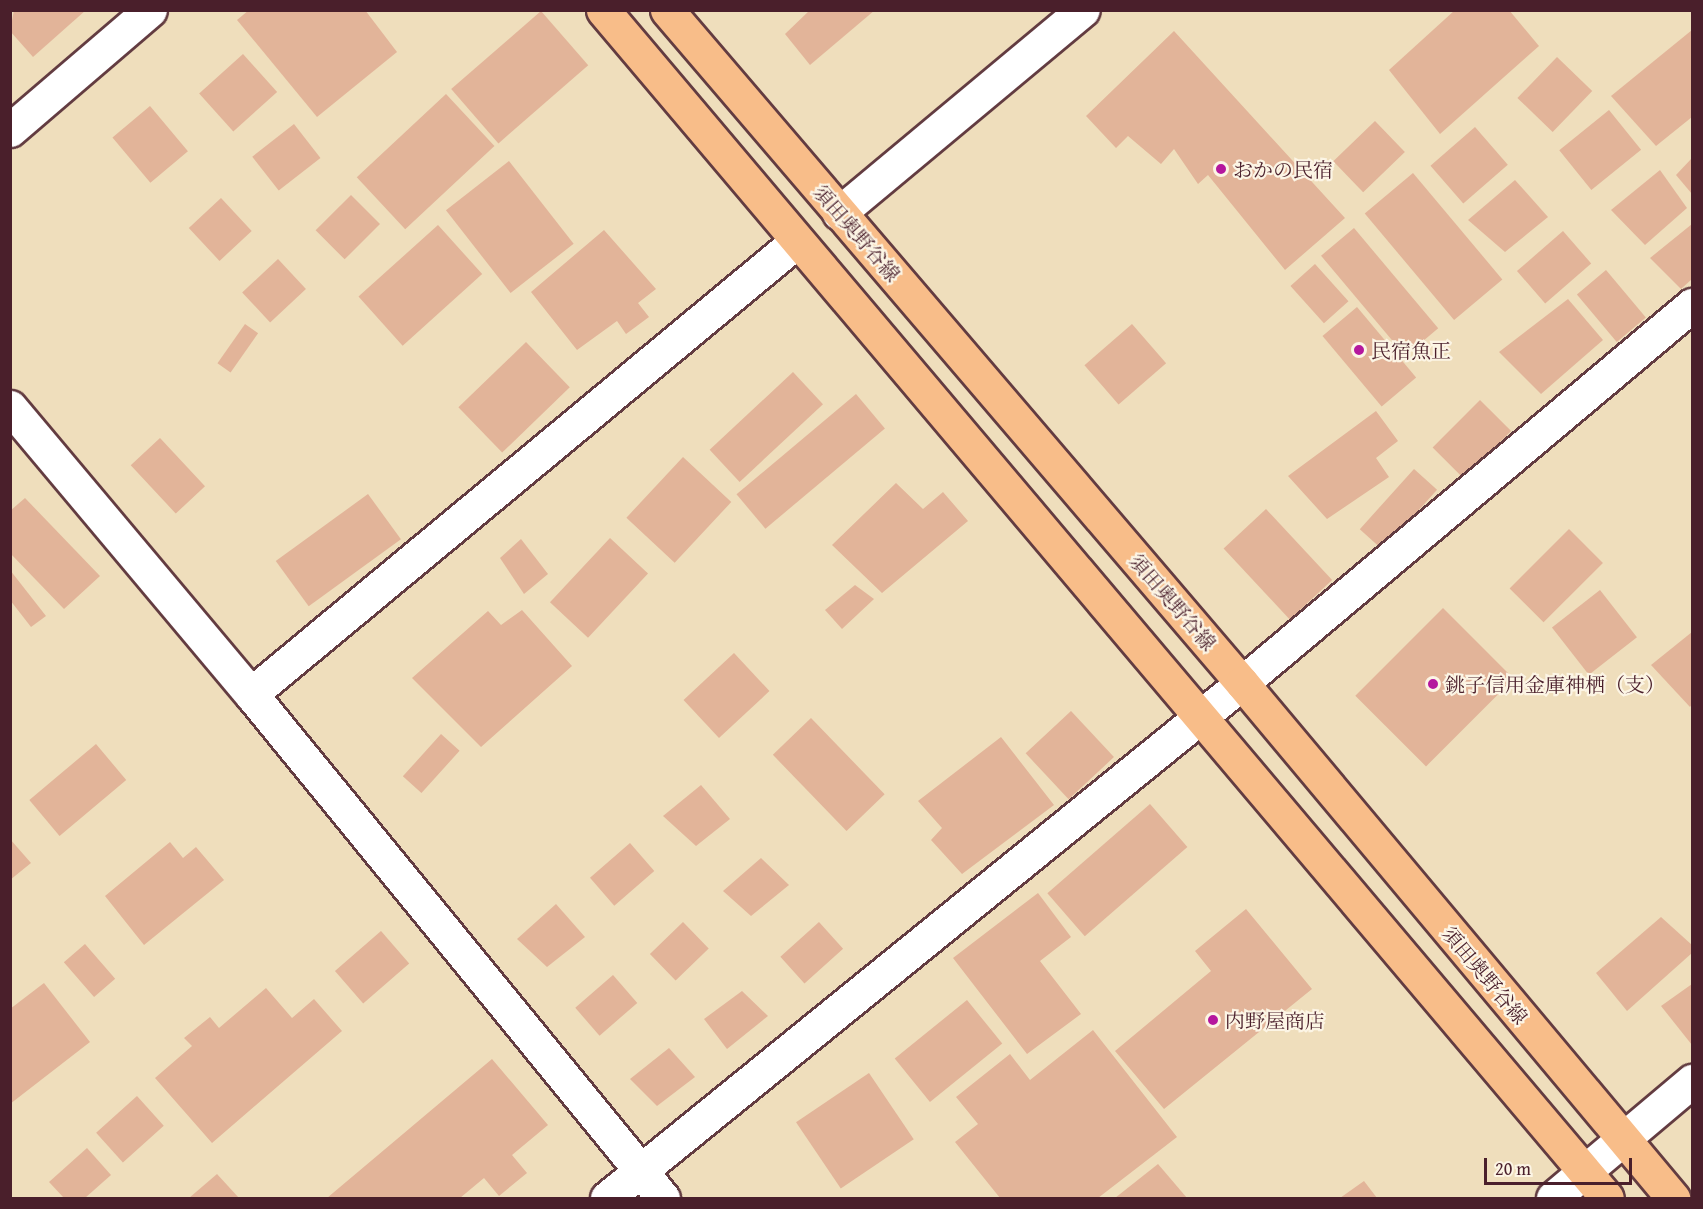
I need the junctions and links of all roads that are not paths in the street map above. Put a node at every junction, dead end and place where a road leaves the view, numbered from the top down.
1 (150, 10) edge
2 (603, 10) edge
3 (667, 10) edge
4 (1083, 10) edge
5 (10, 130) edge
6 (839, 213) junction
7 (797, 241) junction
8 (1692, 305) edge
9 (10, 407) edge
10 (1242, 683) junction
11 (251, 694) junction
12 (1200, 717) junction
13 (1692, 1081) edge
14 (1621, 1139) junction
15 (639, 1171) junction
16 (1585, 1173) junction
17 (607, 1198) edge
18 (663, 1198) edge
19 (1553, 1198) edge
20 (1607, 1198) edge
21 (1673, 1198) edge

1 - 5 street
2 - 7 main road
3 - 6 main road, 須田奥野谷線
4 - 6 street
6 - 10 main road, 須田奥野谷線
7 - 11 street
7 - 12 main road
8 - 10 street
9 - 11 street
10 - 12 street
10 - 14 main road, 須田奥野谷線
11 - 15 street
12 - 15 street
12 - 16 main road
13 - 14 street
14 - 16 street
14 - 21 main road, 須田奥野谷線
15 - 17 street
15 - 18 street
16 - 19 street
16 - 20 main road

